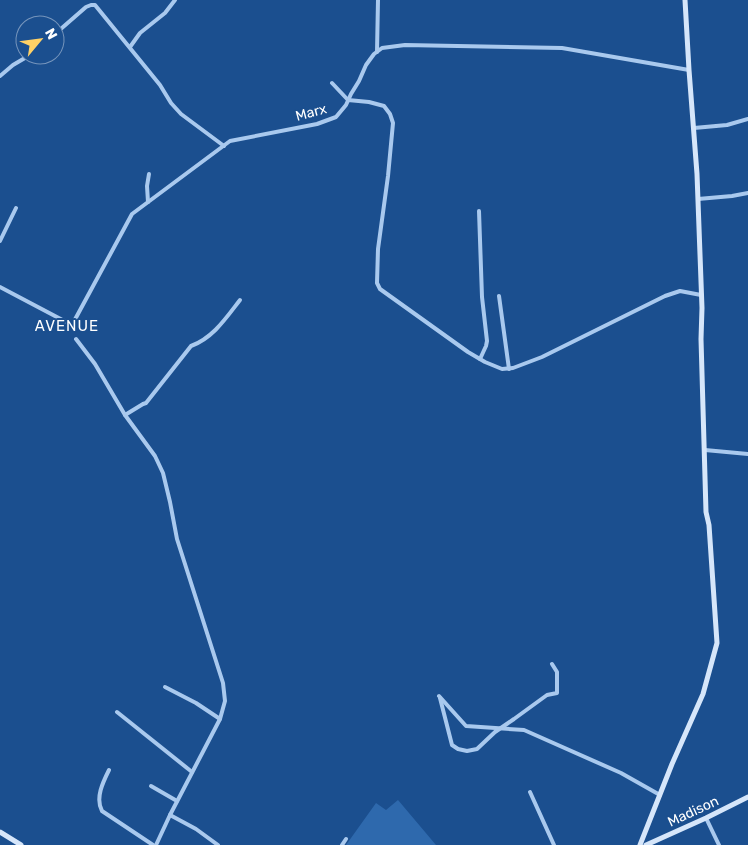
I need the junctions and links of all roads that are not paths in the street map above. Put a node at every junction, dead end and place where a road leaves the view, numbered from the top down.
1 (91, 0) edge
2 (175, 0) edge
3 (378, 0) edge
4 (686, 0) edge
5 (95, 5) junction
6 (65, 25) edge
7 (130, 47) junction
8 (377, 52) junction
9 (15, 64) edge
10 (689, 70) junction
11 (0, 76) edge
12 (332, 83) dead end
13 (348, 100) junction
14 (748, 119) edge
15 (694, 128) junction
16 (224, 146) junction
17 (149, 174) dead end
18 (748, 193) edge
19 (698, 199) junction
20 (148, 202) junction
21 (16, 208) dead end
22 (480, 211) dead end
23 (0, 241) edge
24 (0, 287) edge
25 (701, 295) junction
26 (499, 296) dead end
27 (240, 300) dead end
28 (76, 339) dead end
29 (480, 359) junction
30 (509, 369) junction
31 (125, 415) junction
32 (705, 450) junction
33 (748, 454) edge
34 (552, 664) dead end
35 (165, 687) dead end
36 (117, 712) dead end
37 (220, 719) junction
38 (500, 728) junction
39 (109, 770) dead end
40 (192, 772) junction
41 (151, 786) dead end
42 (530, 792) dead end
43 (660, 796) junction
44 (748, 797) edge
45 (177, 801) junction
46 (170, 815) junction
47 (706, 818) junction
48 (0, 832) edge
49 (346, 839) dead end
50 (659, 842) edge
51 (21, 845) edge
52 (154, 845) edge
53 (218, 845) edge
54 (342, 845) edge
55 (554, 845) edge
56 (640, 845) edge
57 (646, 845) edge
58 (719, 845) edge

1 - 5 street
2 - 7 street
3 - 8 street
4 - 10 street
5 - 6 street
5 - 7 street
7 - 16 street
8 - 10 street
8 - 13 street, Marx
9 - 11 street
10 - 15 street
12 - 13 street
13 - 16 street, Marx
13 - 29 street
14 - 15 street
15 - 19 street
16 - 20 street, Marx
17 - 20 street
18 - 19 street
19 - 25 street
20 - 24 street, Marx
21 - 23 street
22 - 29 street
25 - 30 street
25 - 32 street
26 - 30 street
27 - 31 street
28 - 31 street
29 - 30 street
31 - 37 street
32 - 33 street
32 - 43 street
34 - 38 street
35 - 37 street
36 - 40 street
37 - 40 street
38 - 38 street
38 - 43 street
39 - 52 street
40 - 45 street
41 - 45 street
42 - 55 street
43 - 56 street
44 - 47 street, Madison
45 - 46 street
46 - 52 street
46 - 53 street
47 - 50 street, Madison
47 - 58 street
48 - 51 street
49 - 54 street
50 - 57 street, Madison

